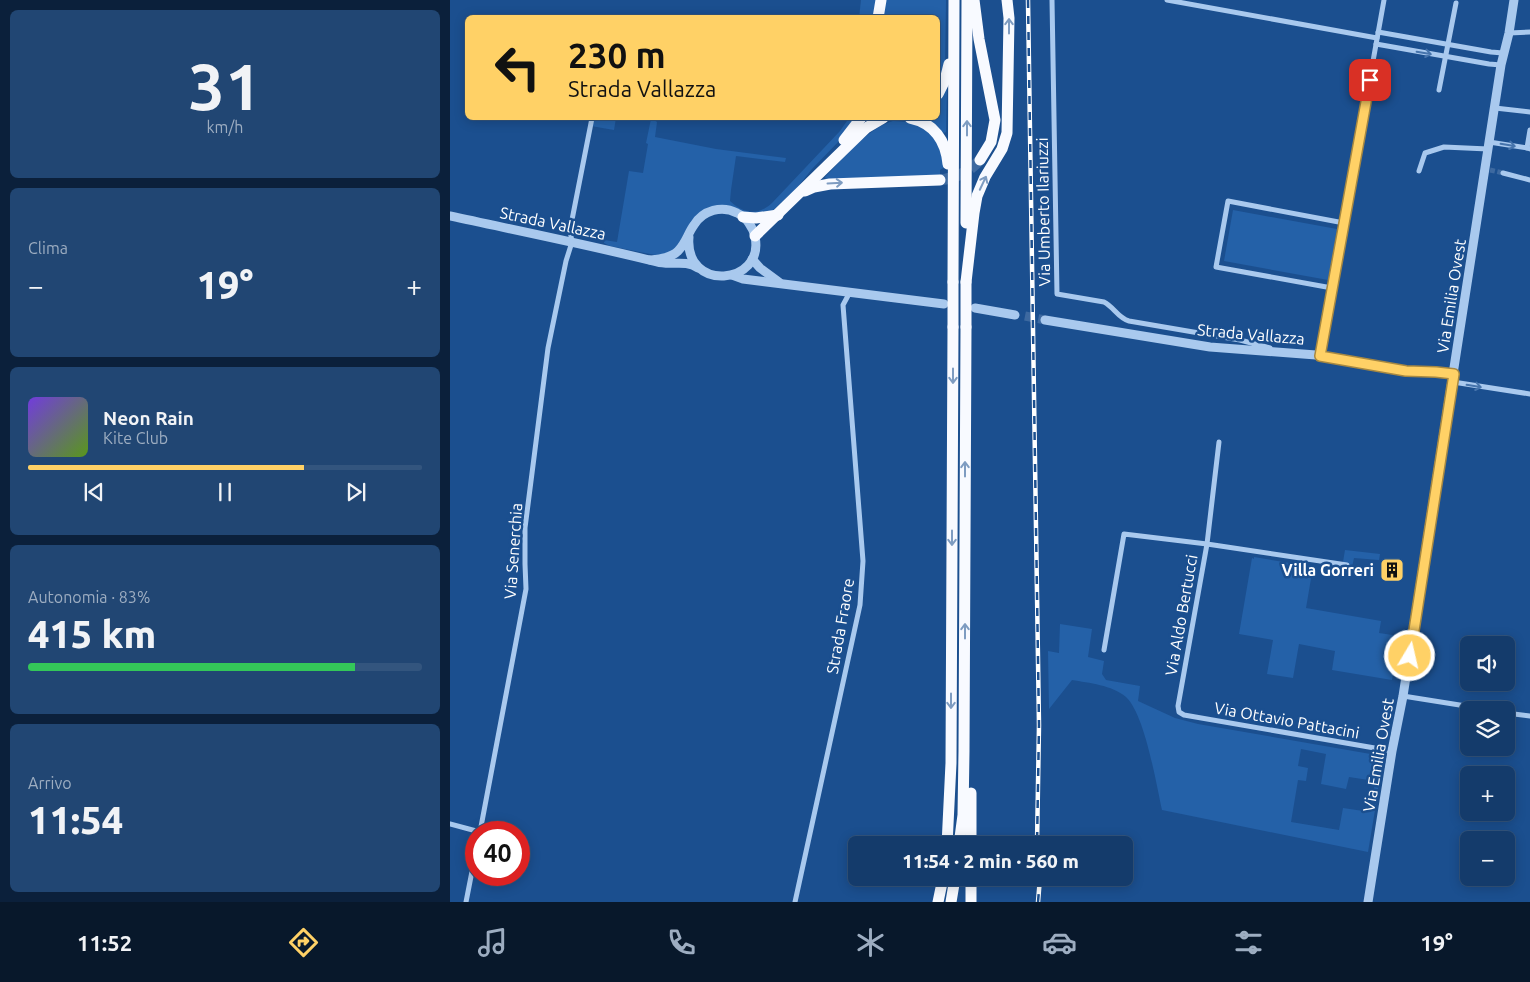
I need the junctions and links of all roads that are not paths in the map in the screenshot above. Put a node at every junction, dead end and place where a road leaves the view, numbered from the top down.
1 (881, 0) edge
2 (949, 0) edge
3 (954, 0) edge
4 (967, 0) edge
5 (974, 0) edge
6 (1007, 0) edge
7 (1052, 0) edge
8 (1167, 0) edge
9 (1384, 0) edge
10 (1514, 0) edge
11 (1456, 3) dead end
12 (878, 15) edge
13 (1530, 32) edge
14 (1509, 33) junction
15 (1377, 38) junction
16 (1448, 44) junction
17 (1503, 52) junction
18 (1446, 57) junction
19 (1501, 65) junction
20 (940, 90) edge
21 (1440, 90) dead end
22 (1495, 108) junction
23 (1528, 112) edge
24 (592, 120) edge
25 (860, 120) edge
26 (880, 120) edge
27 (919, 120) edge
28 (1530, 130) edge
29 (1488, 146) junction
30 (1528, 149) edge
31 (980, 160) tunnel mouth
32 (1419, 171) dead end
33 (1503, 173) tunnel mouth
34 (940, 180) tunnel mouth
35 (1530, 180) edge
36 (801, 192) junction
37 (791, 201) junction
38 (778, 215) junction
39 (450, 216) edge
40 (743, 217) junction
41 (1344, 222) junction
42 (688, 236) junction
43 (755, 236) junction
44 (572, 242) junction
45 (954, 251) junction
46 (752, 259) junction
47 (650, 260) junction
48 (700, 269) junction
49 (732, 275) junction
50 (966, 282) junction
51 (779, 283) junction
52 (1332, 288) junction
53 (850, 292) junction
54 (944, 304) dead end
55 (975, 308) dead end
56 (1020, 316) tunnel mouth
57 (1045, 320) tunnel mouth
58 (1295, 354) junction
59 (1320, 356) junction
60 (1453, 378) junction
61 (1530, 394) edge
62 (1220, 442) dead end
63 (1207, 544) junction
64 (1347, 565) dead end
65 (1104, 650) dead end
66 (1404, 696) junction
67 (964, 697) junction
68 (1460, 705) edge
69 (1179, 712) joint
70 (1515, 714) edge
71 (1530, 716) edge
72 (1392, 751) junction
73 (482, 821) edge
74 (450, 824) edge
75 (465, 828) edge
76 (948, 836) edge
77 (960, 836) edge
78 (971, 836) edge
79 (469, 886) edge
80 (941, 886) edge
81 (954, 886) edge
82 (971, 886) edge
83 (466, 902) edge
84 (794, 902) edge
85 (938, 902) edge
86 (951, 902) edge
87 (971, 902) edge
88 (1368, 902) edge

1 - 12 highway
2 - 20 highway
3 - 45 highway
50 -> 4 highway
5 - 31 highway
50 -> 6 highway
7 - 58 street, Via Umberto Ilariuzzi
8 - 15 street
9 - 15 street
10 - 14 street, Via Emilia Ovest
11 - 16 street
13 - 14 street
14 - 17 street, Via Emilia Ovest
15 - 16 street
15 -> 18 street
15 - 41 street
16 - 17 street
16 - 18 street
17 - 19 street, Via Emilia Ovest
18 - 19 street
18 - 21 street
19 - 22 street, Via Emilia Ovest
22 - 23 street
22 - 29 street, Via Emilia Ovest
24 - 44 street, Via Senerchia
25 - 36 highway
26 - 36 highway
27 - 45 highway
28 - 30 street
29 -> 30 street
29 - 32 street
29 - 60 street, Via Emilia Ovest
33 - 35 street
37 -> 34 highway
36 - 37 highway
37 - 38 highway
38 - 40 highway
38 - 43 highway
39 - 44 street, Strada Vallazza
40 - 42 street, Strada Vallazza
40 - 43 street
41 - 52 street
41 - 52 street
42 - 47 street, Strada Vallazza
42 - 48 street
43 - 46 street
44 - 47 street, Strada Vallazza
44 - 73 street, Via Senerchia
45 -> 76 highway, bridge
46 - 49 street
46 - 51 street
47 - 48 street, Strada Vallazza
48 - 49 street, Strada Vallazza
49 - 51 street, Strada Vallazza
67 -> 50 highway, bridge
51 - 53 street, Strada Vallazza
52 - 59 street
53 - 54 street, Strada Vallazza
53 - 84 street, Strada Fraore
55 - 56 street
57 - 58 street, Strada Vallazza
58 - 59 street, Strada Vallazza
59 - 60 street, Strada Vallazza
60 -> 61 street
60 - 66 street, Via Emilia Ovest
62 - 63 street
63 - 64 street
63 - 65 street, Via Aldo Bertucci
63 - 69 street, Via Aldo Bertucci
66 - 68 street
66 - 72 street, Via Emilia Ovest
67 - 77 highway
67 - 78 highway
69 - 72 street, Via Ottavio Pattacini
70 - 71 street
72 - 88 street, Via Emilia Ovest
74 - 75 street, Via Senerchia
79 - 83 street
80 - 85 highway
81 - 86 highway
82 - 87 highway

